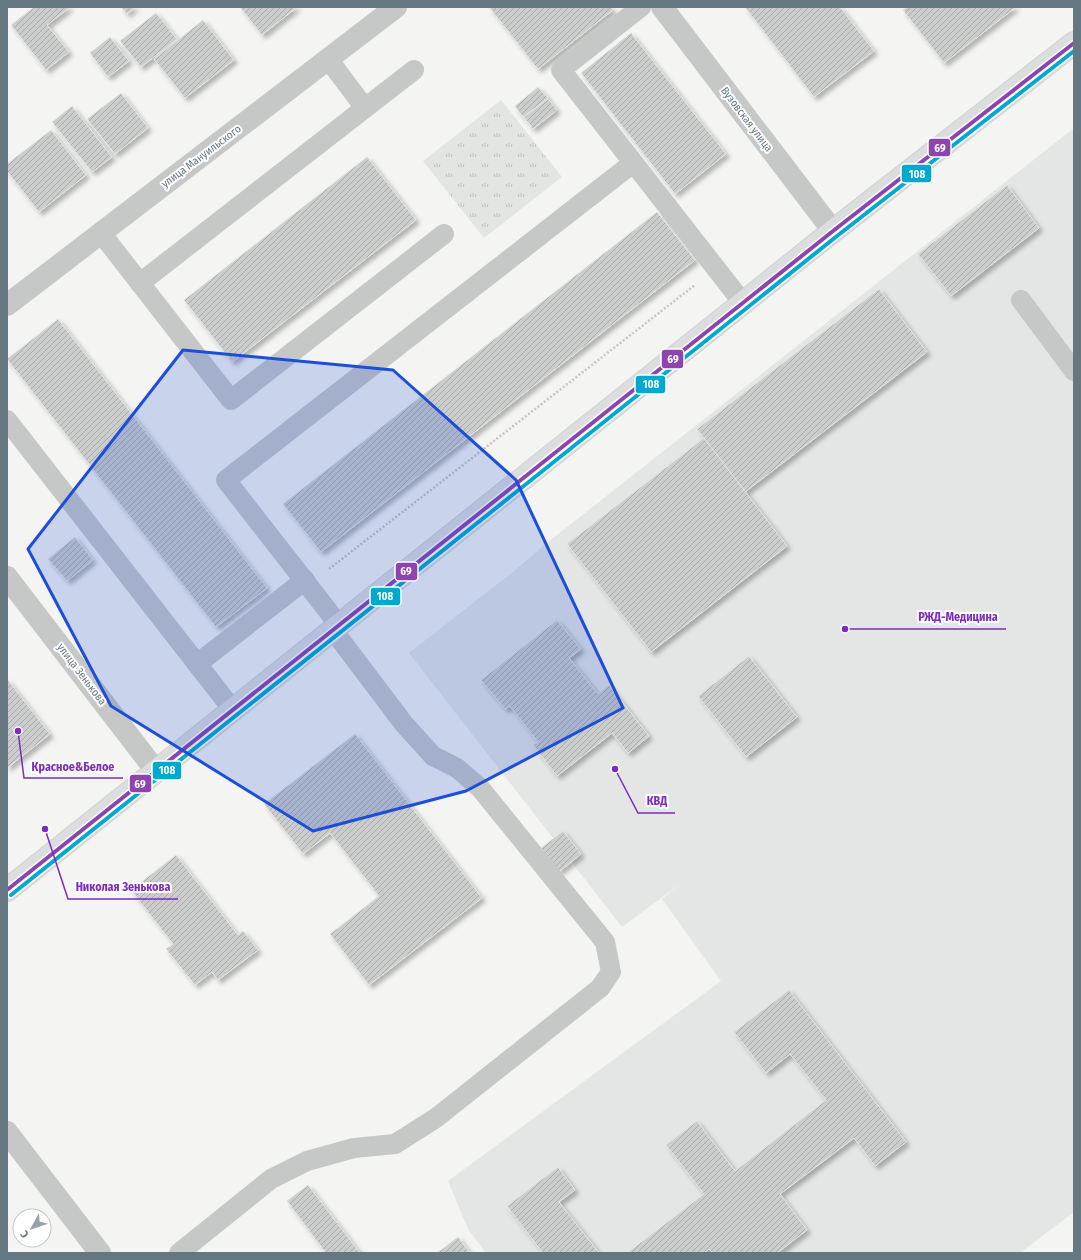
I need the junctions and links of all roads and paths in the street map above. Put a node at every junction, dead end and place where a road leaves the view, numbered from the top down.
1 (396, 7) edge
2 (641, 7) edge
3 (662, 7) edge
4 (1074, 43) edge
5 (328, 59) junction
6 (414, 70) dead end
7 (365, 108) junction
8 (633, 163) junction
9 (833, 231) junction
10 (101, 233) junction
11 (444, 234) dead end
12 (716, 268) junction
13 (140, 283) junction
14 (1021, 300) dead end
15 (743, 303) junction
16 (7, 305) edge
17 (1074, 371) edge
18 (7, 420) edge
19 (7, 577) edge
20 (307, 583) junction
21 (336, 628) junction
22 (197, 664) junction
23 (233, 710) junction
24 (156, 771) junction
25 (7, 890) edge
26 (7, 1132) edge
27 (100, 1253) edge
28 (179, 1253) edge

1 - 5 street, улица Мануильского
2 - 8 lane
3 - 9 street, Вузовская улица
4 - 9 street
5 - 7 lane
5 - 10 street, улица Мануильского
6 - 7 lane
7 - 13 lane
8 - 12 lane
8 - 20 lane
9 - 15 street
10 - 13 lane
10 - 16 street, улица Мануильского
11 - 13 lane
12 - 15 lane
12 - 20 path
14 - 17 lane
15 - 21 street
18 - 22 lane
19 - 24 street, улица Зенькова
20 - 21 lane
20 - 22 lane
21 - 23 street
21 - 28 lane
22 - 23 lane
23 - 24 street
24 - 25 street
26 - 27 street

